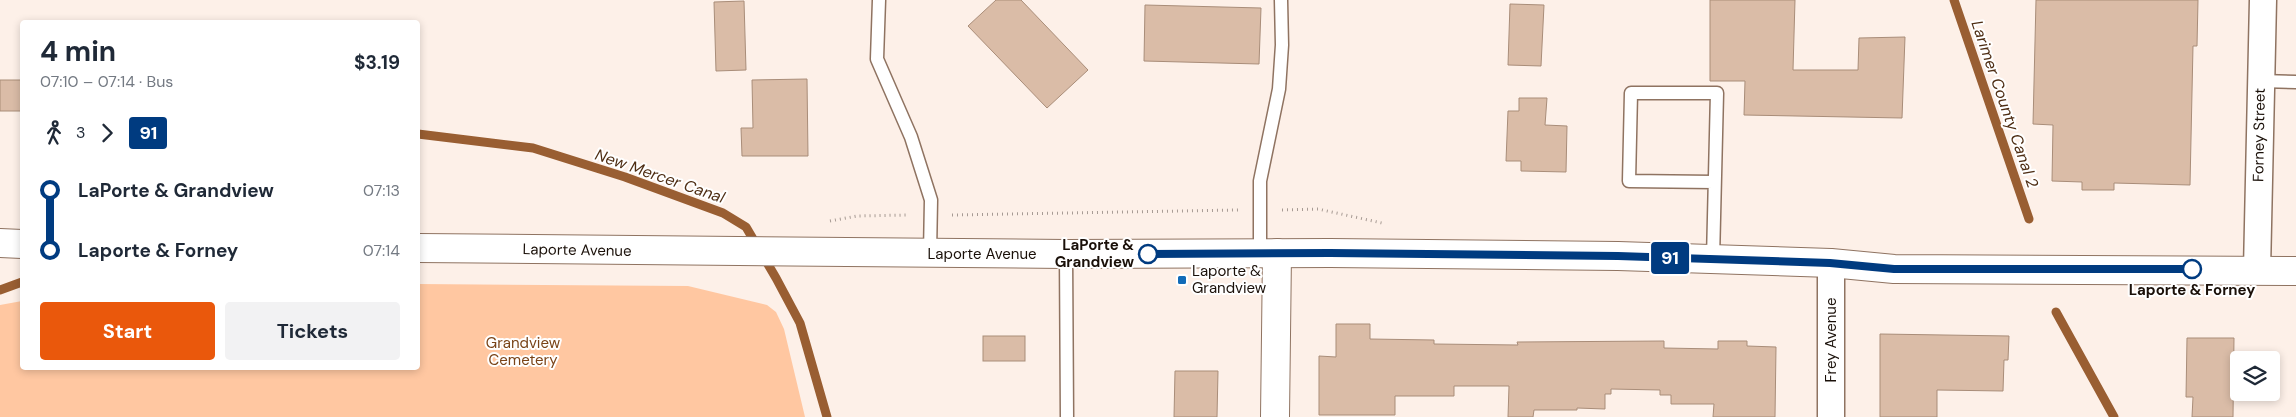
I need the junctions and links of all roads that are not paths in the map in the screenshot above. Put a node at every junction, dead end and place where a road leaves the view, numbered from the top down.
1 (879, 0) edge
2 (1281, 0) edge
3 (2263, 0) edge
4 (2260, 81) junction
5 (2296, 82) edge
6 (1714, 182) junction
7 (0, 243) edge
8 (20, 244) edge
9 (420, 248) edge
10 (930, 253) junction
11 (1268, 253) junction
12 (1066, 254) junction
13 (1713, 259) junction
14 (1830, 263) junction
15 (2257, 270) junction
16 (2296, 270) edge
17 (1067, 417) edge
18 (1275, 417) edge
19 (1831, 417) edge

1 - 10 lane
2 - 11 lane
3 - 4 street, Forney Street
4 - 5 lane
4 - 15 street, Forney Street
6 - 6 lane
6 - 13 lane
7 - 8 street
9 - 10 street, Laporte Avenue
10 - 12 street, Laporte Avenue
11 - 12 street, Laporte Avenue
11 - 13 street, Laporte Avenue
11 - 18 street
12 - 17 lane
13 - 14 street, Laporte Avenue
14 - 15 street, Laporte Avenue
14 - 19 street, Frey Avenue
15 - 16 street, Laporte Avenue

